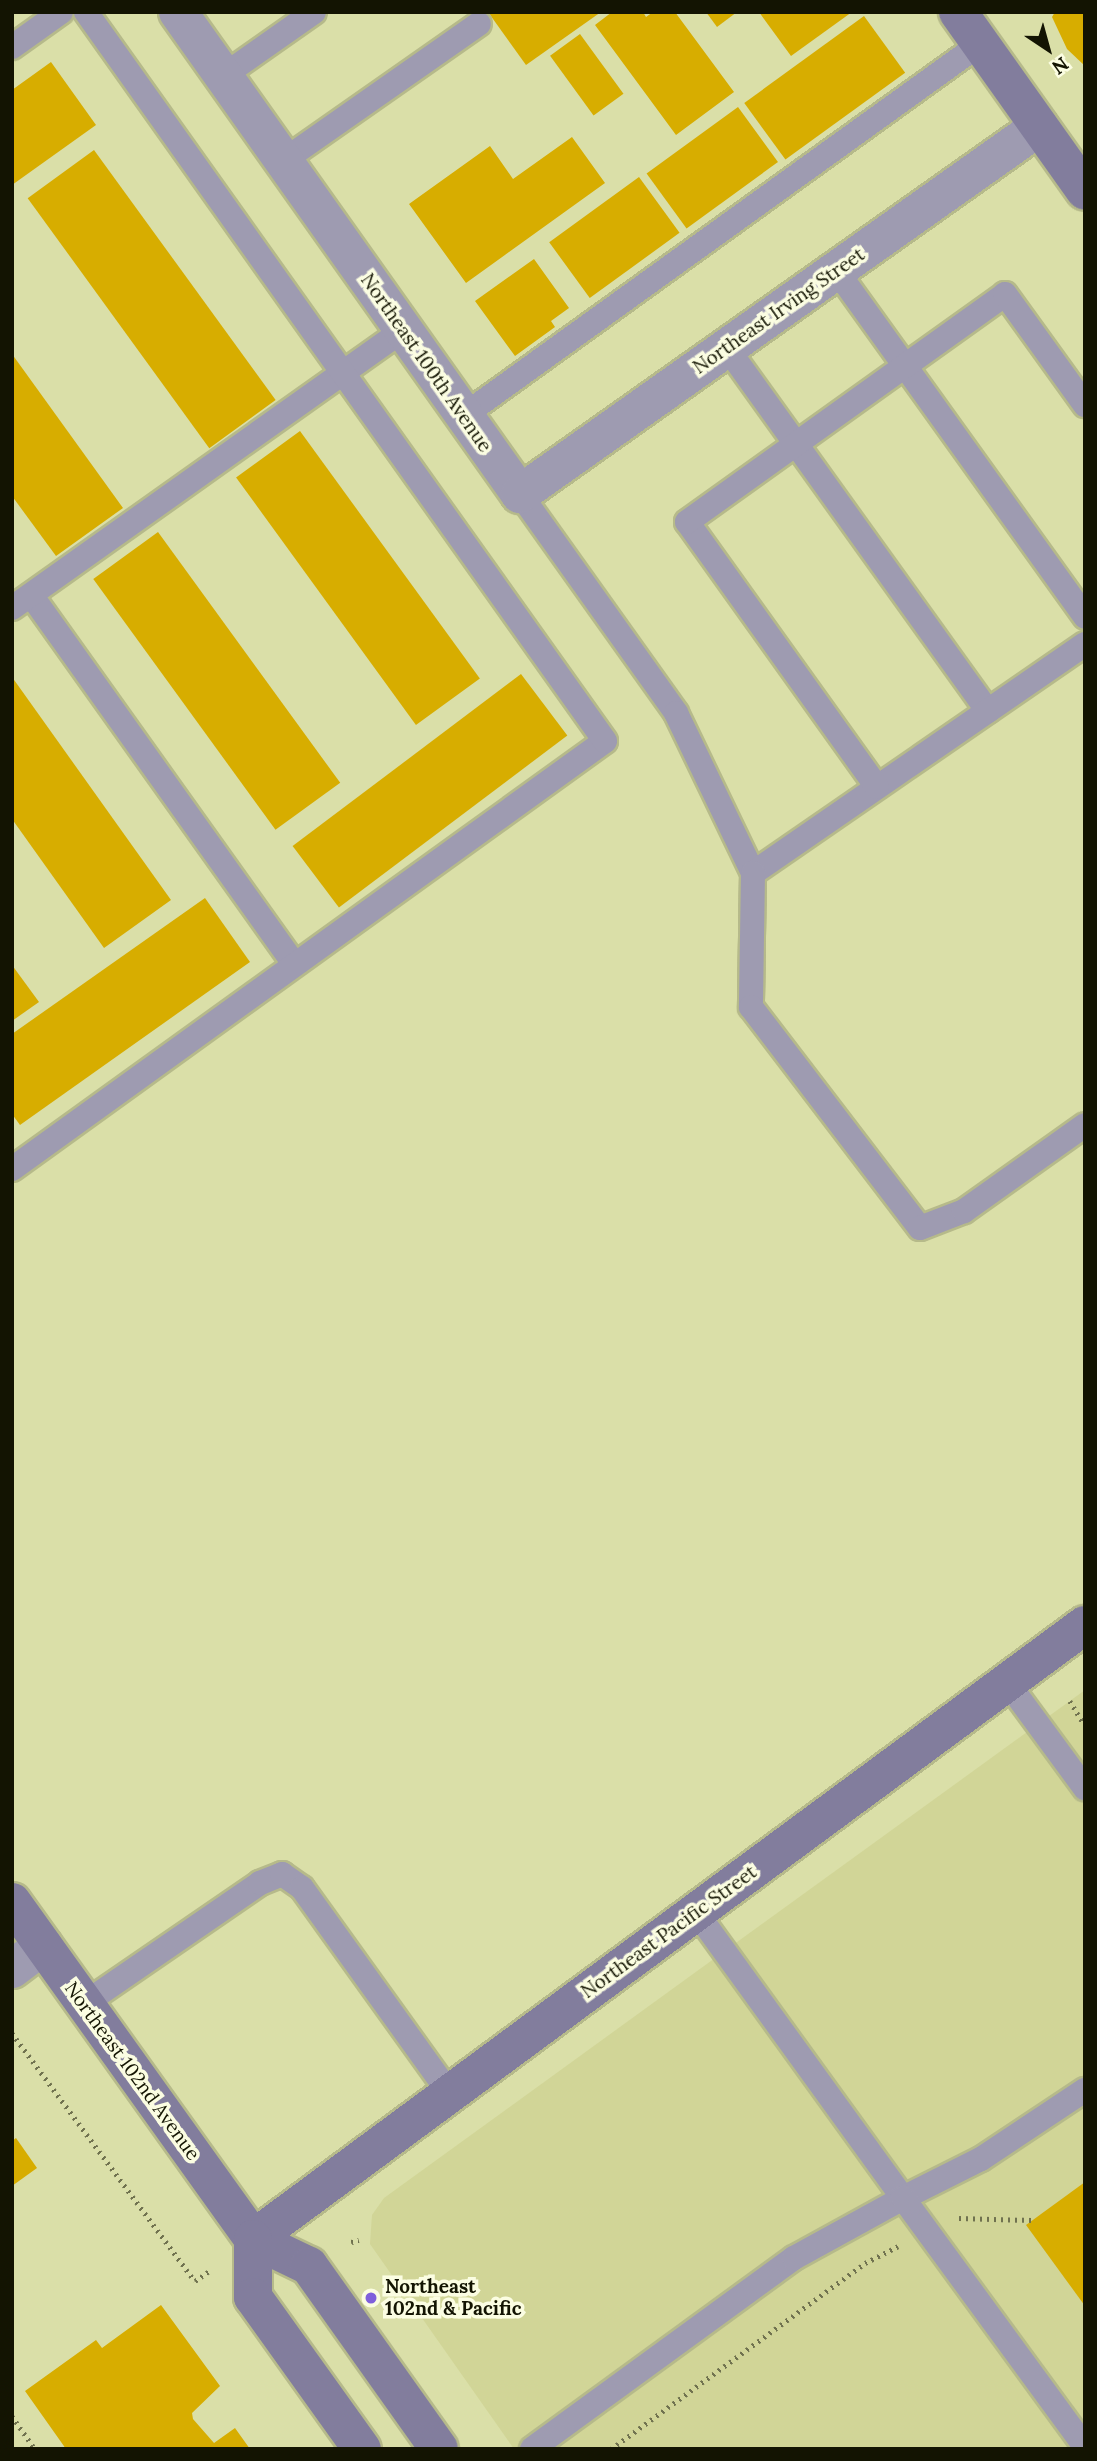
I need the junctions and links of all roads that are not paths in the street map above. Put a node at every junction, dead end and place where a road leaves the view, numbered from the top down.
1 (61, 12) edge
2 (86, 12) edge
3 (178, 12) edge
4 (314, 12) edge
5 (958, 12) edge
6 (479, 24) dead end
7 (980, 44) junction
8 (12, 47) edge
9 (223, 76) junction
10 (1040, 127) junction
11 (284, 161) junction
12 (1085, 191) edge
13 (836, 270) junction
14 (403, 330) junction
15 (727, 348) junction
16 (905, 366) junction
17 (343, 373) junction
18 (1085, 405) edge
19 (463, 416) junction
20 (796, 444) junction
21 (520, 494) junction
22 (21, 602) edge
23 (1085, 617) edge
24 (1085, 644) edge
25 (988, 711) junction
26 (877, 787) junction
27 (753, 873) junction
28 (294, 964) junction
29 (1085, 1125) edge
30 (12, 1169) edge
31 (1085, 1625) edge
32 (1007, 1682) junction
33 (1085, 1788) edge
34 (12, 1902) edge
35 (696, 1912) junction
36 (43, 1946) junction
37 (12, 1969) edge
38 (84, 2004) junction
39 (1085, 2090) edge
40 (450, 2094) junction
41 (903, 2198) junction
42 (253, 2239) junction
43 (1085, 2447) edge
44 (437, 2448) edge
45 (362, 2449) edge
46 (532, 2449) edge

1 - 8 lane
2 - 17 lane
3 - 9 street, Northeast 100th Avenue
4 - 9 lane
5 - 7 street
6 - 11 lane
7 - 10 street
7 - 19 lane
9 - 11 street, Northeast 100th Avenue
10 - 12 street
10 - 13 street, Northeast Irving Street
11 - 14 street, Northeast 100th Avenue
13 - 15 street, Northeast Irving Street
13 - 16 lane
14 - 17 lane
14 - 19 street, Northeast 100th Avenue
15 - 20 lane
15 - 21 street, Northeast Irving Street
16 - 18 lane
16 - 20 lane
16 - 23 lane
17 - 22 lane
17 - 28 lane
19 - 21 street, Northeast 100th Avenue
20 - 25 lane
20 - 26 lane
21 - 27 lane, Northeast 100th Avenue
22 - 28 lane
24 - 25 lane
25 - 26 lane
26 - 27 lane
27 - 29 lane
28 - 30 lane
31 - 32 street, Northeast Pacific Street
32 - 33 lane
32 - 35 street, Northeast Pacific Street
34 - 36 street, Northeast 102nd Avenue
35 - 40 street, Northeast Pacific Street
35 - 41 lane
36 - 37 street
36 - 38 street, Northeast 102nd Avenue
38 - 40 lane
38 - 42 street, Northeast 102nd Avenue
39 - 41 lane
40 - 42 street, Northeast Pacific Street
41 - 43 lane
41 - 46 lane
42 - 44 street, Northeast 102nd Avenue
42 - 45 street

